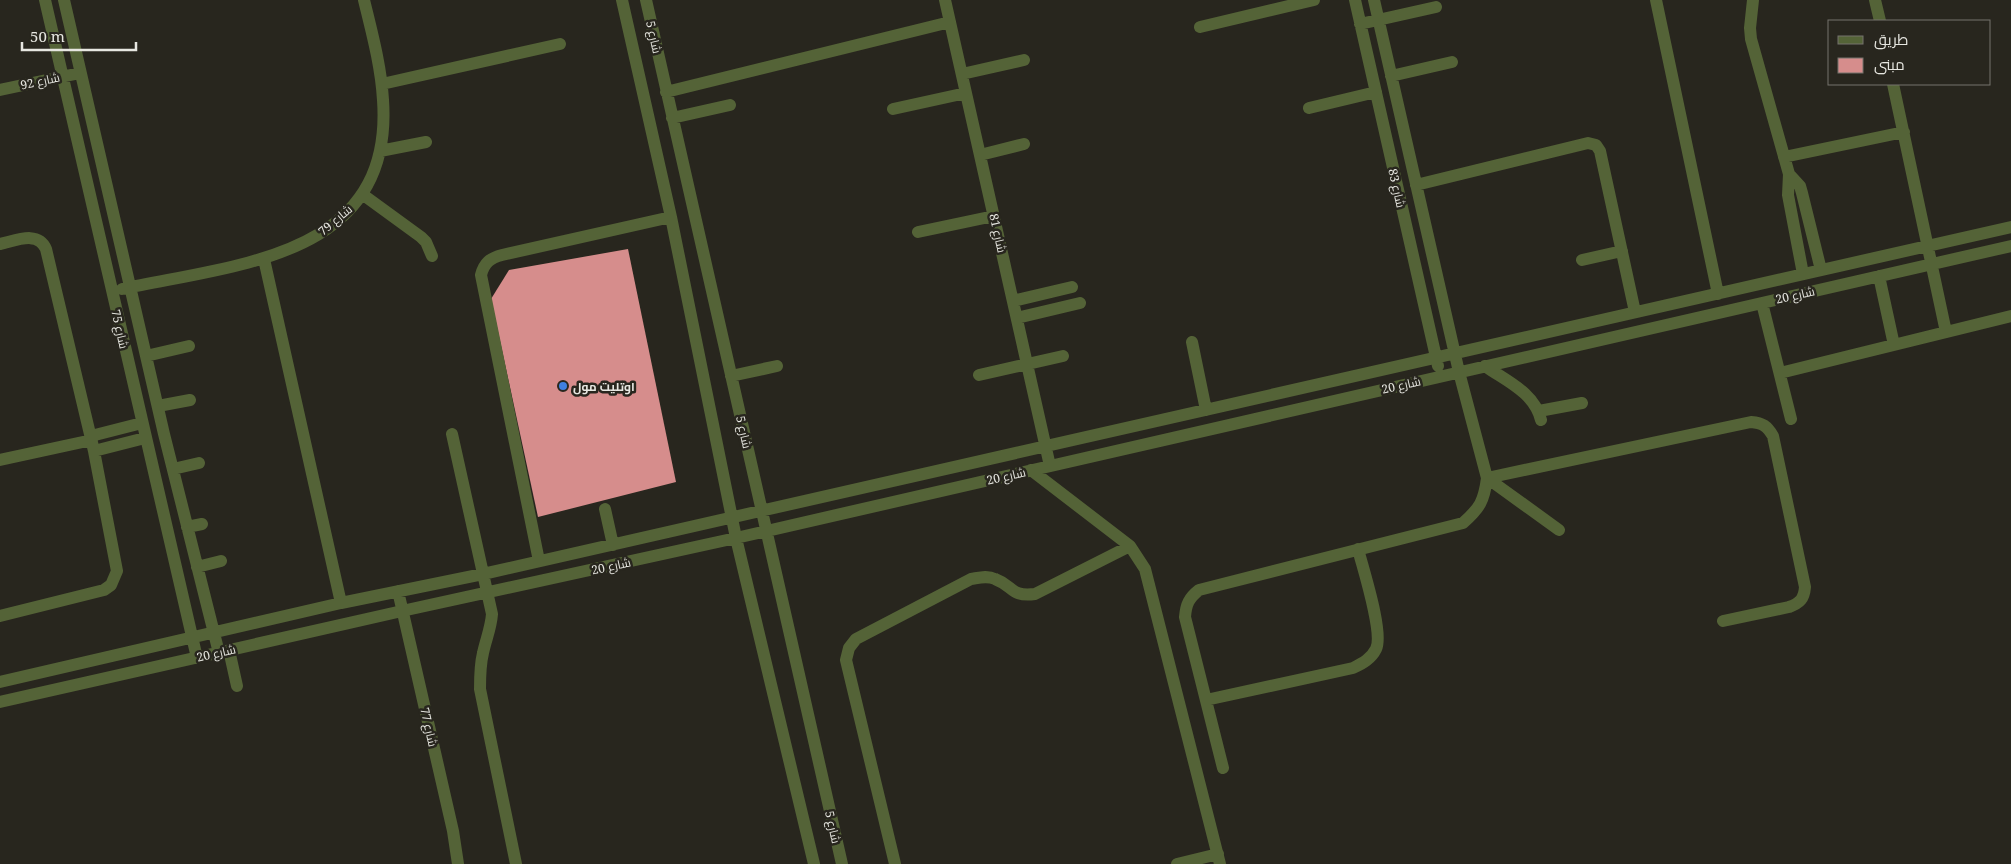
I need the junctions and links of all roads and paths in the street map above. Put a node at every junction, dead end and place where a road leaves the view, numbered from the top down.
1 (45, 0) edge
2 (64, 0) edge
3 (364, 0) edge
4 (622, 0) edge
5 (646, 0) edge
6 (945, 0) edge
7 (1314, 0) edge
8 (1355, 0) edge
9 (1374, 0) edge
10 (1656, 0) edge
11 (1753, 0) edge
12 (1876, 0) edge
13 (1436, 7) dead end
14 (1379, 20) junction
15 (1880, 20) edge
16 (950, 22) junction
17 (1360, 24) junction
18 (1200, 27) dead end
19 (560, 44) dead end
20 (1024, 60) dead end
21 (1452, 62) dead end
22 (80, 73) junction
23 (962, 74) junction
24 (61, 76) junction
25 (1391, 76) junction
26 (382, 84) junction
27 (1893, 85) edge
28 (0, 90) edge
29 (666, 92) junction
30 (1376, 92) junction
31 (966, 93) junction
32 (730, 105) dead end
33 (1308, 108) dead end
34 (893, 109) dead end
35 (672, 118) junction
36 (1904, 132) junction
37 (426, 142) dead end
38 (1024, 144) dead end
39 (380, 151) junction
40 (980, 155) junction
41 (1784, 157) junction
42 (1789, 174) junction
43 (106, 179) junction
44 (86, 183) junction
45 (1416, 185) junction
46 (362, 194) junction
47 (994, 216) junction
48 (671, 217) junction
49 (2011, 227) edge
50 (918, 232) dead end
51 (0, 244) edge
52 (1928, 246) junction
53 (2011, 246) edge
54 (1622, 250) junction
55 (432, 256) dead end
56 (264, 259) junction
57 (1582, 260) dead end
58 (1932, 264) junction
59 (1821, 270) junction
60 (1803, 274) junction
61 (1879, 276) junction
62 (130, 287) junction
63 (1072, 287) dead end
64 (112, 291) junction
65 (1718, 294) junction
66 (1013, 301) junction
67 (1080, 303) dead end
68 (1762, 303) junction
69 (1635, 312) junction
70 (2011, 316) edge
71 (1017, 318) junction
72 (1573, 327) junction
73 (1946, 332) junction
74 (1192, 342) dead end
75 (1578, 345) junction
76 (1894, 345) junction
77 (189, 346) dead end
78 (1454, 353) junction
79 (146, 356) junction
80 (1063, 356) dead end
81 (1436, 358) junction
82 (1027, 364) junction
83 (777, 366) dead end
84 (1485, 366) junction
85 (1459, 372) junction
86 (1780, 373) junction
87 (979, 375) dead end
88 (731, 376) junction
89 (1440, 376) junction
90 (190, 400) dead end
91 (1582, 403) dead end
92 (158, 406) junction
93 (1206, 410) junction
94 (1792, 419) dead end
95 (142, 423) junction
96 (452, 434) dead end
97 (145, 438) junction
98 (92, 442) junction
99 (1046, 446) junction
100 (0, 460) edge
101 (199, 463) dead end
102 (1050, 466) junction
103 (173, 469) junction
104 (1031, 470) junction
105 (1486, 478) junction
106 (605, 509) dead end
107 (762, 511) junction
108 (732, 518) junction
109 (202, 524) dead end
110 (187, 527) junction
111 (1559, 530) dead end
112 (766, 531) junction
113 (736, 538) junction
114 (613, 545) junction
115 (1130, 546) junction
116 (1358, 549) junction
117 (221, 561) dead end
118 (539, 561) junction
119 (197, 567) junction
120 (483, 574) junction
121 (398, 591) junction
122 (487, 593) junction
123 (341, 603) junction
124 (402, 610) junction
125 (0, 616) edge
126 (1723, 621) dead end
127 (214, 632) junction
128 (192, 637) junction
129 (224, 651) junction
130 (197, 658) junction
131 (0, 682) edge
132 (237, 686) dead end
133 (1206, 700) junction
134 (0, 702) edge
135 (1223, 768) dead end
136 (1219, 859) edge
137 (458, 864) edge
138 (516, 864) edge
139 (814, 864) edge
140 (842, 864) edge
141 (895, 864) edge
142 (1176, 864) edge

1 - 24 street, شارع 75
2 - 22 street, شارع 75
3 - 26 street, شارع 79
4 - 48 street, شارع 5
5 - 29 street, شارع 5
6 - 16 street, شارع 81
7 - 18 street
8 - 17 street, شارع 83
9 - 14 street, شارع 83
10 - 65 street
11 - 41 street
12 - 15 street
13 - 14 street
14 - 17 street
14 - 25 street, شارع 83
16 - 23 street, شارع 81
16 - 29 street
17 - 30 street, شارع 83
19 - 26 street
20 - 23 street
21 - 25 street
22 - 24 street, شارع 92
22 - 43 street, شارع 75
23 - 31 street, شارع 81
24 - 28 street, شارع 92
24 - 44 street, شارع 75
25 - 45 street, شارع 83
26 - 39 street, شارع 79
27 - 36 street
29 - 35 street, شارع 5
30 - 33 street
30 - 81 street, شارع 83
31 - 34 street
31 - 40 street, شارع 81
32 - 35 street
35 - 88 street, شارع 5
36 - 41 street
36 - 52 street
37 - 39 street
38 - 40 street
39 - 46 street, شارع 79
40 - 47 street, شارع 81
41 - 42 street
42 - 59 street
42 - 60 street
43 - 44 street
43 - 62 street, شارع 75
44 - 64 street, شارع 75
45 - 54 street
45 - 78 street, شارع 83
46 - 55 street
46 - 56 street, شارع 79
47 - 50 street
47 - 66 street, شارع 81
48 - 108 street, شارع 5
48 - 118 street
49 - 52 street, شارع 20
51 - 98 street
52 - 58 street
52 - 59 street, شارع 20
53 - 58 street, شارع 20
54 - 57 street
54 - 69 street
56 - 62 street, شارع 79
56 - 123 street
58 - 61 street, شارع 20
58 - 73 street
59 - 60 street, شارع 20
60 - 65 street, شارع 20
61 - 68 street, شارع 20
61 - 76 street
62 - 64 street, شارع 79
62 - 79 street, شارع 75
63 - 66 street
64 - 95 street, شارع 75
65 - 69 street, شارع 20
66 - 71 street, شارع 81
67 - 71 street
68 - 75 street, شارع 20
68 - 86 street
69 - 72 street, شارع 20
70 - 73 street
71 - 82 street, شارع 81
72 - 75 street
72 - 78 street, شارع 20
73 - 76 street
74 - 93 street
75 - 84 street, شارع 20
76 - 86 street
77 - 79 street
78 - 81 street, شارع 20
78 - 85 street, شارع 83
79 - 92 street, شارع 75
80 - 82 street
81 - 89 street, شارع 83
81 - 93 street, شارع 20
82 - 87 street
82 - 99 street, شارع 81
83 - 88 street
84 - 85 street, شارع 20
84 - 91 street
85 - 89 street, شارع 20
85 - 105 street, شارع 83
86 - 94 street
88 - 107 street, شارع 5
89 - 102 street, شارع 20
90 - 92 street
92 - 103 street, شارع 75
93 - 99 street, شارع 20
95 - 97 street, شارع 75
95 - 98 street
96 - 120 street
97 - 98 street
97 - 128 street, شارع 75
98 - 100 street
98 - 125 street
99 - 102 street, شارع 81
99 - 107 street, شارع 20
101 - 103 street
102 - 104 street, شارع 20
103 - 110 street, شارع 75
104 - 112 street, شارع 20
104 - 115 street
105 - 111 street
105 - 116 street
105 - 126 street
106 - 114 street
107 - 108 street, شارع 20
107 - 112 street, شارع 5
108 - 113 street, شارع 5
108 - 114 street, شارع 20
109 - 110 street
110 - 119 street, شارع 75
112 - 113 street, شارع 20
112 - 140 street, شارع 5
113 - 122 street, شارع 20
113 - 139 street, شارع 5
114 - 118 street, شارع 20
115 - 136 street
115 - 141 street
116 - 133 street
116 - 133 street
117 - 119 street
118 - 120 street, شارع 20
119 - 127 street, شارع 75
120 - 121 street, شارع 20
120 - 122 street
121 - 123 street, شارع 20
121 - 124 street, شارع 77
122 - 124 street, شارع 20
122 - 138 street
123 - 127 street, شارع 20
124 - 129 street, شارع 20
124 - 137 street, شارع 77
127 - 128 street, شارع 20
127 - 129 street, شارع 75
128 - 130 street, شارع 75
128 - 131 street, شارع 20
129 - 130 street, شارع 20
129 - 132 street, شارع 75
130 - 134 street, شارع 20
133 - 135 street
136 - 142 street

